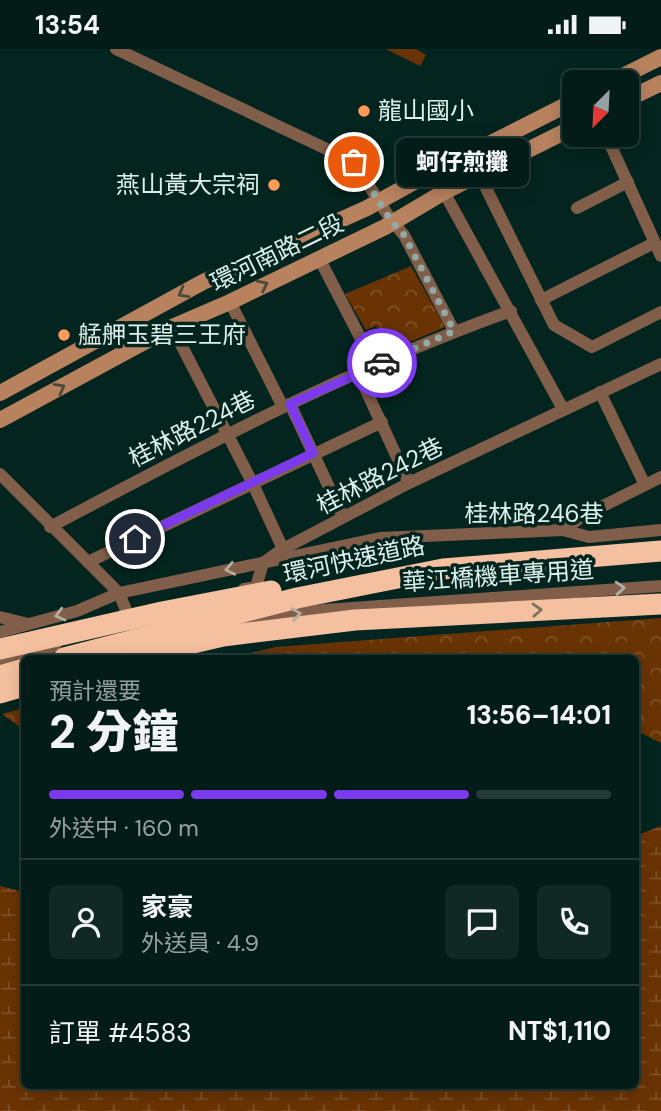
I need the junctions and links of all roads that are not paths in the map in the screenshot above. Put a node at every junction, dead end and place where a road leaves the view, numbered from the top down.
1 (116, 49) edge
2 (661, 57) edge
3 (635, 70) edge
4 (661, 83) edge
5 (639, 94) edge
6 (562, 107) edge
7 (562, 133) edge
8 (612, 147) edge
9 (479, 174) junction
10 (628, 183) junction
11 (444, 193) junction
12 (379, 202) junction
13 (577, 208) dead end
14 (392, 222) junction
15 (654, 243) junction
16 (661, 256) edge
17 (319, 258) junction
18 (541, 300) junction
19 (230, 302) junction
20 (511, 311) junction
21 (661, 312) edge
22 (172, 327) junction
23 (454, 331) junction
24 (661, 364) edge
25 (375, 366) junction
26 (358, 373) junction
27 (600, 392) junction
28 (0, 393) edge
29 (287, 406) junction
30 (563, 409) junction
31 (0, 420) edge
32 (382, 422) junction
33 (227, 433) junction
34 (313, 453) junction
35 (0, 474) edge
36 (661, 477) edge
37 (252, 482) junction
38 (409, 483) junction
39 (645, 485) junction
40 (343, 517) junction
41 (50, 527) junction
42 (562, 530) junction
43 (661, 530) edge
44 (283, 549) junction
45 (661, 551) edge
46 (88, 562) junction
47 (263, 563) junction
48 (443, 569) junction
49 (661, 586) edge
50 (119, 593) junction
51 (661, 604) edge
52 (0, 617) edge
53 (131, 623) junction
54 (28, 624) junction
55 (0, 632) edge
56 (0, 649) edge
57 (24, 655) edge
58 (76, 655) edge
59 (140, 655) edge
60 (142, 655) edge
61 (21, 656) edge
62 (0, 662) edge
63 (21, 670) edge
64 (0, 676) edge
65 (21, 687) edge
66 (0, 693) edge
67 (21, 693) edge
68 (0, 699) edge

1 - 12 street
2 - 3 street
4 - 5 street
6 - 12 street, 環河南路二段
7 - 9 street, 環河南路二段
8 - 10 street
9 - 11 street, 環河南路二段
9 - 18 street
10 - 13 street
10 - 15 street
11 - 14 street, 環河南路二段
11 - 20 street
12 - 14 street
12 -> 28 street, 環河南路二段
14 - 17 street, 環河南路二段
14 - 23 street
15 - 16 street
15 - 18 street
19 -> 17 street, 環河南路二段
17 - 25 street
18 - 21 street
19 - 22 street, 環河南路二段
19 - 29 street
20 - 23 street, 桂林路224巷
20 - 30 street
31 -> 22 street, 環河南路二段
22 - 33 street
23 - 25 street, 桂林路224巷
24 - 27 street, 桂林路242巷
25 - 26 street, 桂林路224巷
26 - 29 street, 桂林路224巷
26 - 32 street
27 - 30 street, 桂林路242巷
27 - 39 street
29 - 33 street, 桂林路224巷
29 - 34 street
30 - 38 street, 桂林路242巷
32 - 34 street
32 - 38 street
33 - 37 street
33 - 41 street, 桂林路224巷
34 - 37 street
34 - 40 street
35 - 41 street
36 - 39 street
37 - 44 street
37 - 46 street
38 - 40 street, 桂林路242巷
39 - 42 street
40 - 44 street, 桂林路242巷
41 - 46 street
42 - 43 street, 桂林路246巷
42 - 47 street, 桂林路246巷
44 - 47 street, 桂林路242巷
45 - 48 highway, 環河快速道路, bridge
46 - 50 street
47 -> 50 street, 桂林路246巷
47 - 53 street, 桂林路242巷
48 - 56 highway, bridge
48 - 58 highway, 環河快速道路, bridge
53 -> 49 street, 華江橋機車專用道
50 - 53 street
50 -> 54 street, 桂林路246巷
60 -> 51 highway, bridge
52 - 54 street
53 - 57 street
53 - 59 street
54 - 55 street, 桂林路246巷
61 - 62 street
63 - 64 highway
65 - 66 highway
67 - 68 street

